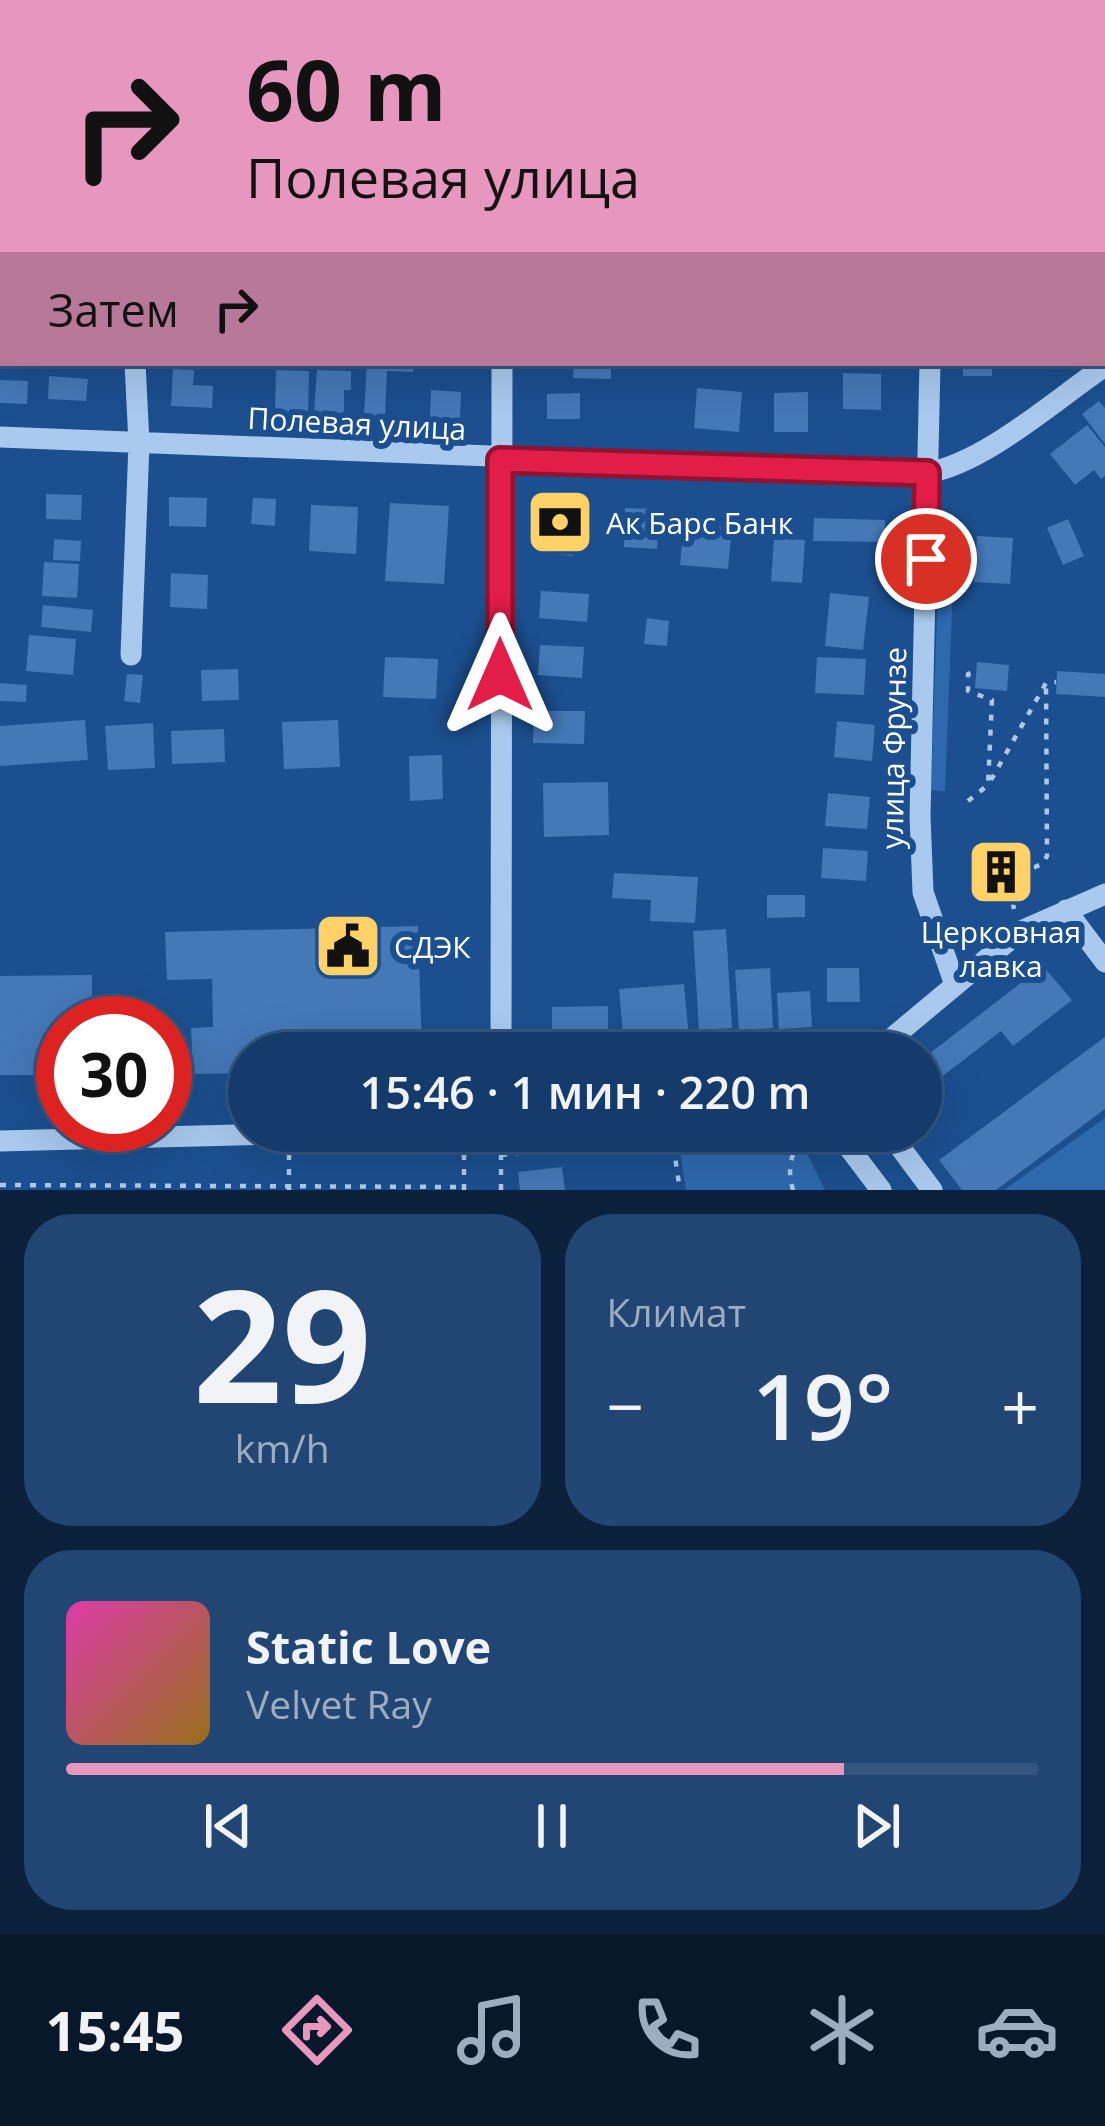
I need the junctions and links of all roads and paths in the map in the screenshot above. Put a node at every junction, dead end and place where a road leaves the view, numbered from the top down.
1 (135, 366) edge
2 (502, 366) edge
3 (931, 366) edge
4 (1105, 366) edge
5 (0, 437) edge
6 (139, 443) junction
7 (500, 460) junction
8 (927, 473) junction
9 (131, 655) dead end
10 (976, 671) dead end
11 (1057, 682) dead end
12 (1046, 683) junction
13 (988, 785) junction
14 (968, 801) dead end
15 (1105, 894) edge
16 (1066, 910) junction
17 (1018, 932) junction
18 (1105, 962) edge
19 (955, 985) junction
20 (501, 1032) edge
21 (899, 1032) edge
22 (228, 1135) edge
23 (0, 1141) edge
24 (290, 1152) edge
25 (464, 1152) edge
26 (524, 1152) edge
27 (674, 1152) edge
28 (797, 1152) edge
29 (852, 1152) edge
30 (904, 1152) edge
31 (501, 1155) joint
32 (0, 1185) edge
33 (289, 1188) edge
34 (464, 1188) edge
35 (500, 1190) edge
36 (680, 1190) edge
37 (793, 1190) edge
38 (881, 1190) edge
39 (932, 1190) edge

1 - 6 street
2 - 7 street
3 - 8 street, улица Фрунзе
4 - 8 street
5 - 6 street, Полевая улица
6 - 7 street, Полевая улица
6 - 9 street
7 - 8 street, Полевая улица
7 - 20 street
8 - 19 street, улица Фрунзе
10 - 13 path
11 - 12 path
12 - 13 path
12 - 17 path
13 - 14 path
15 - 16 street
16 - 17 street
16 - 18 street
17 - 19 street
19 - 21 street
22 - 23 street
24 - 33 path
25 - 34 path
26 - 31 path
27 - 36 path
28 - 37 path
29 - 38 street
30 - 39 street
31 - 35 path
32 - 33 path
33 - 34 path

